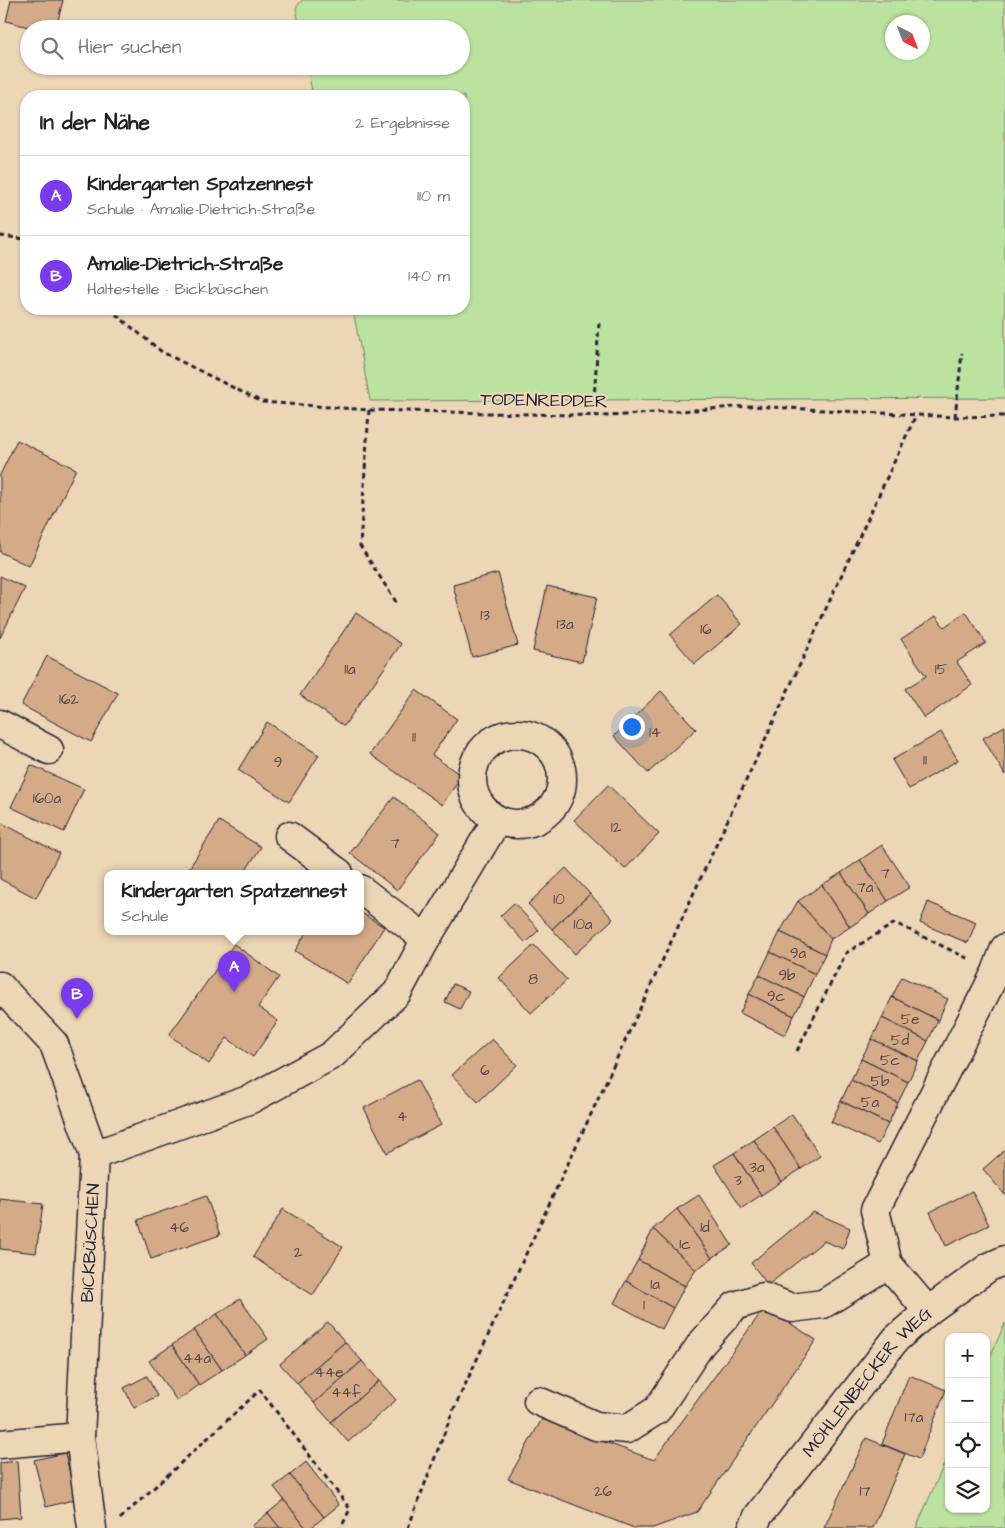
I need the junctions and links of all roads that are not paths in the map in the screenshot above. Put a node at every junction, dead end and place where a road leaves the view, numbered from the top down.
1 (0, 724) edge
2 (49, 750) dead end
3 (497, 820) dead end
4 (290, 836) dead end
5 (335, 870) edge
6 (364, 892) edge
7 (426, 939) junction
8 (1000, 960) edge
9 (0, 986) edge
10 (94, 1155) junction
11 (1005, 1260) edge
12 (888, 1264) junction
13 (928, 1311) junction
14 (538, 1401) dead end
15 (80, 1437) junction
16 (0, 1444) edge
17 (92, 1528) edge
18 (753, 1528) edge

1 - 2 street
3 - 7 street
4 - 5 street
6 - 7 street
7 - 10 street
8 - 12 street
9 - 10 street, BICKBÜSCHEN
10 - 15 street, BICKBÜSCHEN
11 - 13 street, MÖHLENBECKER WEG
12 - 13 street
12 - 14 street
13 - 18 street, MÖHLENBECKER WEG
15 - 16 street
15 - 17 street, BICKBÜSCHEN

